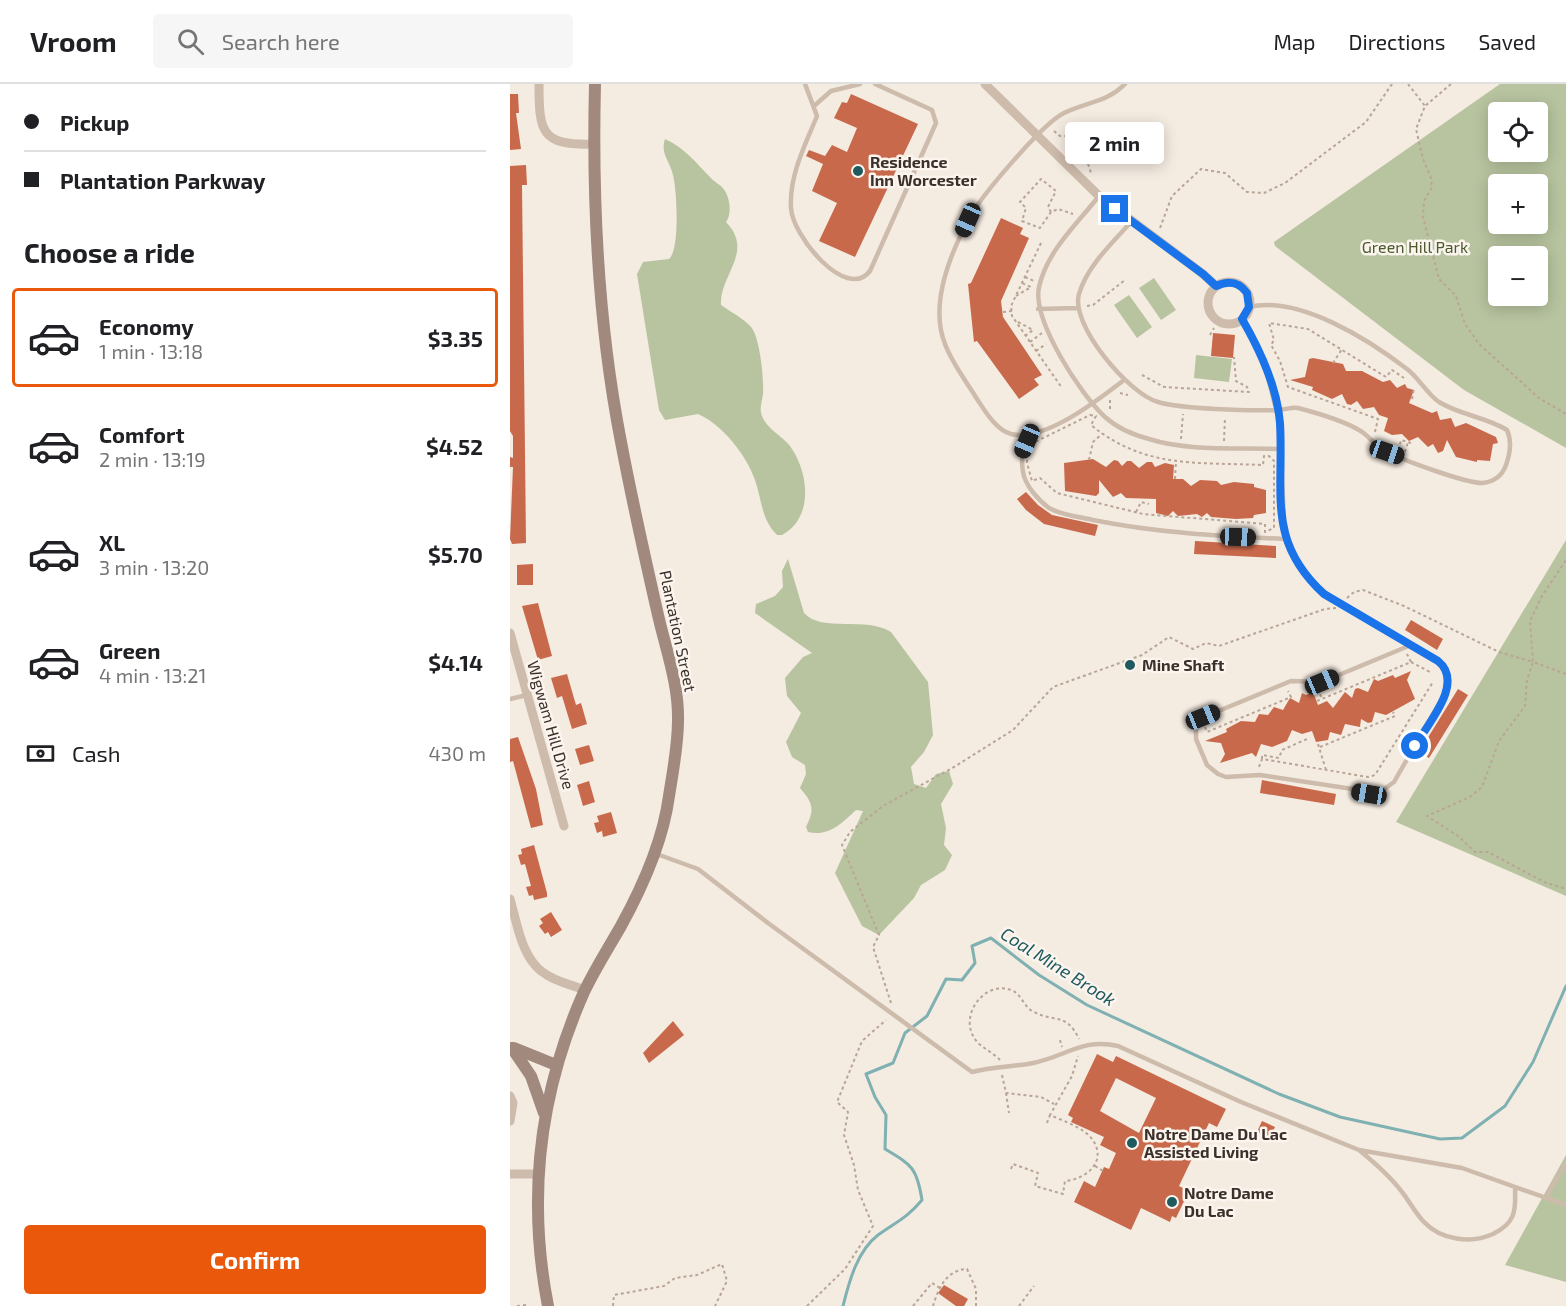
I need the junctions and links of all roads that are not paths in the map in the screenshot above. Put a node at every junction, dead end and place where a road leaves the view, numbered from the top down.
1 (539, 84) edge
2 (596, 84) edge
3 (807, 84) edge
4 (860, 84) edge
5 (875, 84) edge
6 (985, 84) edge
7 (1125, 84) edge
8 (814, 106) junction
9 (1038, 136) junction
10 (594, 144) junction
11 (1099, 196) junction
12 (1132, 221) junction
13 (1216, 286) junction
14 (1249, 307) junction
15 (1078, 308) junction
16 (1038, 309) junction
17 (1242, 319) junction
18 (1124, 380) junction
19 (1091, 403) junction
20 (1277, 410) junction
21 (1040, 432) junction
22 (1280, 449) junction
23 (1285, 539) junction
24 (510, 633) edge
25 (1411, 645) junction
26 (527, 695) junction
27 (510, 699) edge
28 (564, 826) dead end
29 (654, 853) junction
30 (510, 899) edge
31 (585, 990) junction
32 (511, 1047) edge
33 (556, 1065) junction
34 (510, 1096) edge
35 (545, 1115) junction
36 (510, 1121) edge
37 (1359, 1150) junction
38 (1566, 1163) edge
39 (510, 1174) edge
40 (537, 1174) junction
41 (1515, 1189) junction
42 (1546, 1196) junction
43 (1566, 1205) edge
44 (548, 1306) edge

1 - 10 street
2 - 10 main road, Plantation Street
3 - 8 lane
4 - 8 lane
5 - 8 lane
6 - 9 street
7 - 9 lane
9 - 11 street
9 - 21 lane
10 - 29 main road, Plantation Street
11 - 12 street
11 - 16 lane
12 - 13 street
12 - 15 lane
13 - 14 street
13 - 17 street
14 - 17 street
14 - 20 lane
15 - 16 lane
15 - 18 lane
16 - 19 lane
17 - 20 lane
18 - 19 lane
18 - 20 lane
19 - 21 lane
19 - 22 lane
20 - 22 lane
21 - 23 lane
22 - 23 lane
23 - 25 lane
24 - 26 street, Wigwam Hill Drive
25 - 25 lane
26 - 27 lane
26 - 28 street, Wigwam Hill Drive
29 - 31 main road, Plantation Street
29 - 37 lane
30 - 31 street
31 - 33 main road, Plantation Street
32 - 33 main road
32 - 35 main road
33 - 35 main road, Plantation Street
34 - 36 street
35 - 40 main road, Plantation Street
37 - 41 lane
37 - 41 lane
38 - 42 lane
39 - 40 street
40 - 44 main road, Plantation Street
41 - 42 lane
42 - 43 lane

